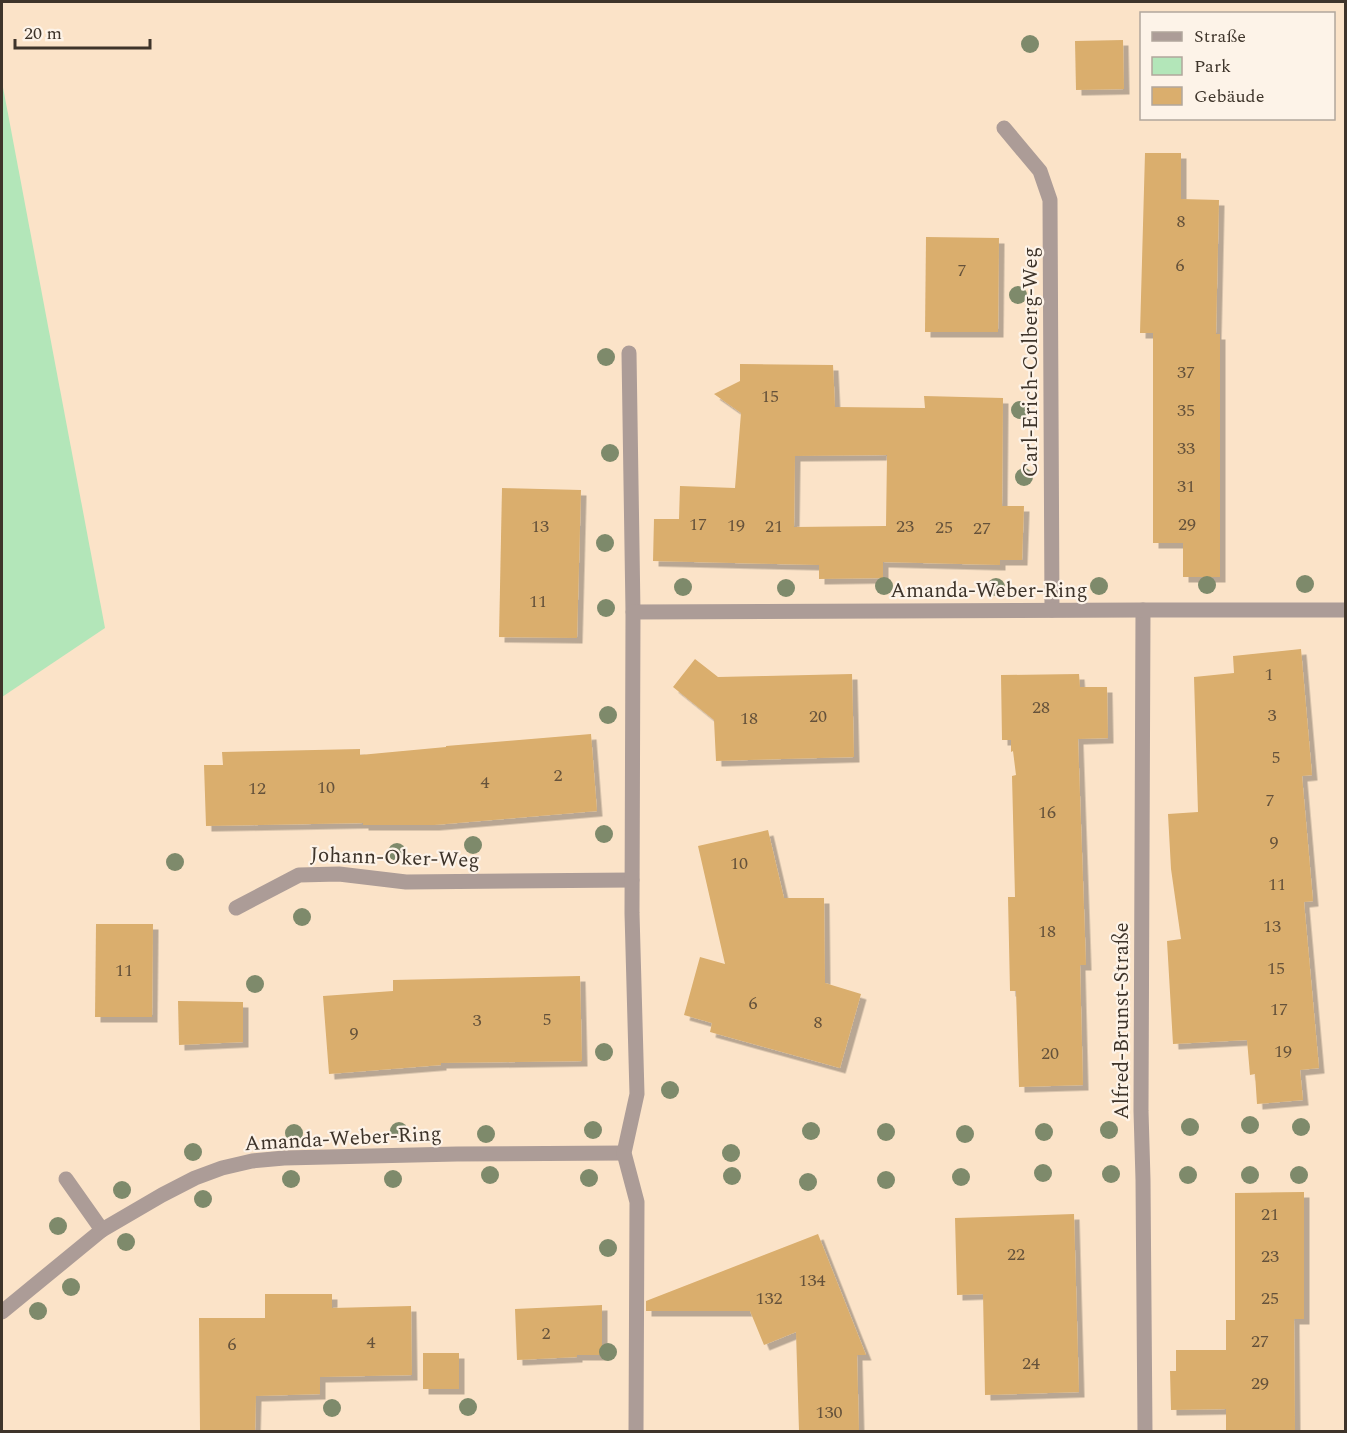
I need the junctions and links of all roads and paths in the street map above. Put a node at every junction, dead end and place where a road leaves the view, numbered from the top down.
1 (1004, 128) dead end
2 (629, 353) dead end
3 (1052, 610) junction
4 (1143, 610) junction
5 (1346, 610) edge
6 (633, 612) junction
7 (632, 880) junction
8 (236, 908) dead end
9 (624, 1153) junction
10 (66, 1179) dead end
11 (102, 1230) junction
12 (2, 1312) edge
13 (636, 1431) edge
14 (1145, 1431) edge

1 - 3 street, Carl-Erich-Colberg-Weg
2 - 6 street
3 - 4 street, Amanda-Weber-Ring
3 - 6 street, Amanda-Weber-Ring
4 - 5 street, Amanda-Weber-Ring
4 - 14 street, Alfred-Brunst-Straße
6 - 7 street
7 - 8 street, Johann-Oker-Weg
7 - 9 street
9 - 11 street, Amanda-Weber-Ring
9 - 13 street
10 - 11 street
11 - 12 street, Amanda-Weber-Ring

